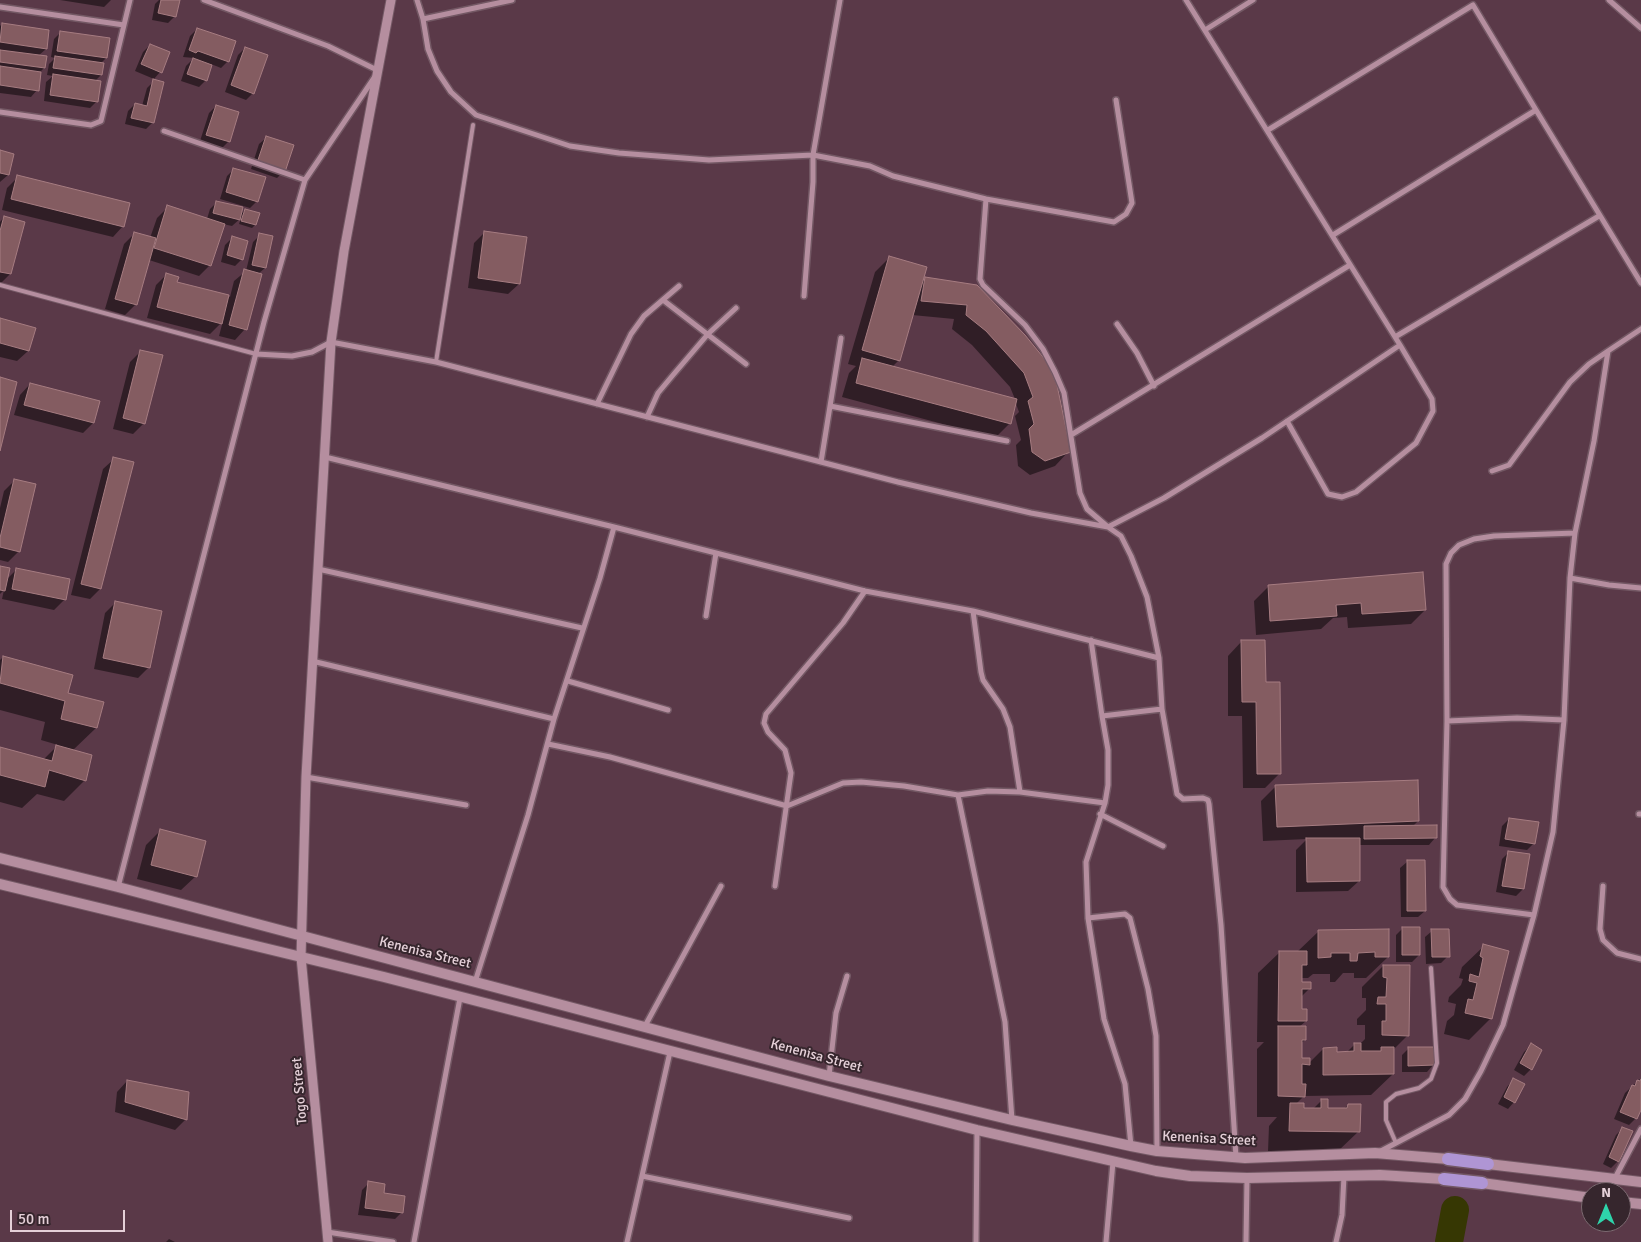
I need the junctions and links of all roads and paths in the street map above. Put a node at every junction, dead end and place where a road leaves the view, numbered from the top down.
1 (130, 0) edge
2 (204, 0) edge
3 (391, 0) edge
4 (417, 0) edge
5 (512, 0) edge
6 (840, 0) edge
7 (1186, 0) edge
8 (1253, 0) edge
9 (1609, 0) edge
10 (1471, 3) edge
11 (0, 7) edge
12 (423, 19) junction
13 (124, 25) junction
14 (1641, 28) edge
15 (1205, 30) junction
16 (379, 71) junction
17 (1116, 100) dead end
18 (1536, 110) junction
19 (0, 112) edge
20 (473, 125) dead end
21 (1268, 130) junction
22 (164, 131) dead end
23 (813, 155) junction
24 (305, 180) junction
25 (986, 199) junction
26 (1599, 216) junction
27 (1333, 235) junction
28 (1350, 265) junction
29 (1641, 283) edge
30 (0, 285) edge
31 (678, 286) dead end
32 (804, 296) dead end
33 (663, 300) junction
34 (736, 308) dead end
35 (1117, 324) dead end
36 (1641, 329) edge
37 (708, 334) junction
38 (1395, 337) junction
39 (841, 338) dead end
40 (331, 342) junction
41 (1400, 345) junction
42 (1608, 351) junction
43 (256, 354) junction
44 (436, 362) junction
45 (746, 364) dead end
46 (1154, 386) junction
47 (597, 404) junction
48 (830, 406) junction
49 (647, 417) junction
50 (1287, 421) junction
51 (1071, 435) junction
52 (1007, 441) dead end
53 (325, 457) junction
54 (821, 462) junction
55 (1492, 472) dead end
56 (614, 527) junction
57 (1108, 527) junction
58 (1574, 533) junction
59 (716, 553) junction
60 (318, 569) junction
61 (1570, 578) junction
62 (1641, 588) edge
63 (865, 591) junction
64 (973, 611) junction
65 (706, 616) dead end
66 (582, 628) junction
67 (1091, 640) junction
68 (1159, 658) junction
69 (312, 660) junction
70 (568, 681) junction
71 (1162, 709) junction
72 (668, 710) dead end
73 (1102, 716) junction
74 (554, 719) junction
75 (1564, 720) junction
76 (1447, 721) junction
77 (548, 744) junction
78 (306, 777) junction
79 (1020, 792) junction
80 (958, 795) junction
81 (1105, 803) junction
82 (466, 805) dead end
83 (787, 806) junction
84 (1100, 814) junction
85 (1163, 846) dead end
86 (0, 858) edge
87 (0, 884) edge
88 (721, 886) dead end
89 (775, 886) dead end
90 (1603, 886) dead end
91 (118, 888) junction
92 (1534, 915) junction
93 (1088, 918) junction
94 (300, 936) junction
95 (301, 957) junction
96 (1641, 959) edge
97 (1431, 968) dead end
98 (847, 976) dead end
99 (475, 982) junction
100 (460, 998) junction
101 (645, 1026) junction
102 (670, 1052) junction
103 (829, 1076) junction
104 (1012, 1120) junction
105 (1641, 1129) edge
106 (977, 1130) junction
107 (1396, 1143) junction
108 (1131, 1146) junction
109 (1157, 1151) junction
110 (1376, 1154) junction
111 (1236, 1157) junction
112 (1448, 1159) joint
113 (1113, 1162) junction
114 (1488, 1164) joint
115 (1344, 1174) junction
116 (642, 1176) junction
117 (1247, 1178) junction
118 (1444, 1179) joint
119 (1615, 1179) junction
120 (1641, 1182) edge
121 (1482, 1183) joint
122 (1581, 1197) edge
123 (849, 1218) dead end
124 (327, 1232) junction
125 (328, 1242) edge
126 (393, 1242) edge
127 (414, 1242) edge
128 (627, 1242) edge
129 (976, 1242) edge
130 (1106, 1242) edge
131 (1246, 1242) edge
132 (1336, 1242) edge

1 - 13 street
2 - 16 street
3 - 16 street, Togo Street
4 - 12 street
5 - 12 street
6 - 23 street
7 - 15 street
8 - 15 street
9 - 14 street
10 - 18 street
10 - 21 street
11 - 13 street
12 - 23 street
13 - 19 street
15 - 21 street
16 - 24 street
16 - 40 street, Togo Street
17 - 25 street
18 - 26 street
18 - 27 street
20 - 44 lane
21 - 27 street
22 - 24 street
23 - 25 street
23 - 32 street
24 - 43 street
25 - 51 street
26 - 29 street
26 - 38 street
27 - 28 street
28 - 38 street
28 - 46 street
30 - 43 lane
31 - 33 street
33 - 37 street
33 - 47 street
34 - 37 street
35 - 46 street
36 - 42 street
37 - 45 street
37 - 49 street
38 - 41 street
39 - 48 street
40 - 43 street
40 - 44 street
40 - 53 street, Togo Street
41 - 50 street
41 - 50 street
42 - 55 street
42 - 58 street
43 - 91 street
44 - 47 street
46 - 51 street
47 - 49 street
48 - 52 street
48 - 54 street
49 - 54 street
50 - 57 street
51 - 57 street
53 - 56 street
53 - 60 street, Togo Street
54 - 57 street
56 - 59 street
56 - 66 street
57 - 68 street
58 - 61 street
58 - 76 street
59 - 63 street
59 - 65 street
60 - 66 street
60 - 69 street, Togo Street
61 - 62 street
61 - 75 street
63 - 64 street
63 - 83 street
64 - 67 street
64 - 79 street
66 - 70 street
67 - 68 street
67 - 73 street
68 - 71 street
69 - 74 street
69 - 78 street, Togo Street
70 - 72 street
70 - 74 street
71 - 73 street
71 - 111 street
73 - 81 street
74 - 77 street
75 - 76 street
75 - 92 street
76 - 92 street
77 - 83 street
77 - 99 street
78 - 82 street
78 - 94 street, Togo Street
79 - 80 street
79 - 81 street
80 - 83 street
80 - 104 street
81 - 84 street
83 - 89 street
84 - 85 street
84 - 93 street
86 - 91 main road, Kenenisa Street
87 - 95 main road
88 - 101 street
90 - 96 street
91 - 94 main road, Kenenisa Street
92 - 107 street
93 - 108 street
93 - 109 street
94 - 95 street, Togo Street
94 - 99 main road, Kenenisa Street
95 - 100 main road
95 - 124 street, Togo Street
97 - 107 lane
98 - 103 street
99 - 101 main road, Kenenisa Street
100 - 102 main road
100 - 127 street
101 - 103 main road, Kenenisa Street
102 - 106 main road
102 - 116 street
103 - 104 main road, Kenenisa Street
104 - 108 main road, Kenenisa Street
105 - 119 street
106 - 113 main road
106 - 129 street
107 - 110 street
108 - 109 main road, Kenenisa Street
109 - 111 main road, Kenenisa Street
110 - 111 main road, Kenenisa Street
110 - 112 main road, Kenenisa Street
112 - 114 main road, Kenenisa Street
113 - 117 main road
113 - 130 street
114 - 119 main road, Kenenisa Street
115 - 117 main road
115 - 118 main road
115 - 132 street
116 - 123 street
116 - 128 street
117 - 131 street
118 - 121 main road
119 - 120 main road, Kenenisa Street
121 - 122 main road
124 - 125 street, Togo Street
124 - 126 street

